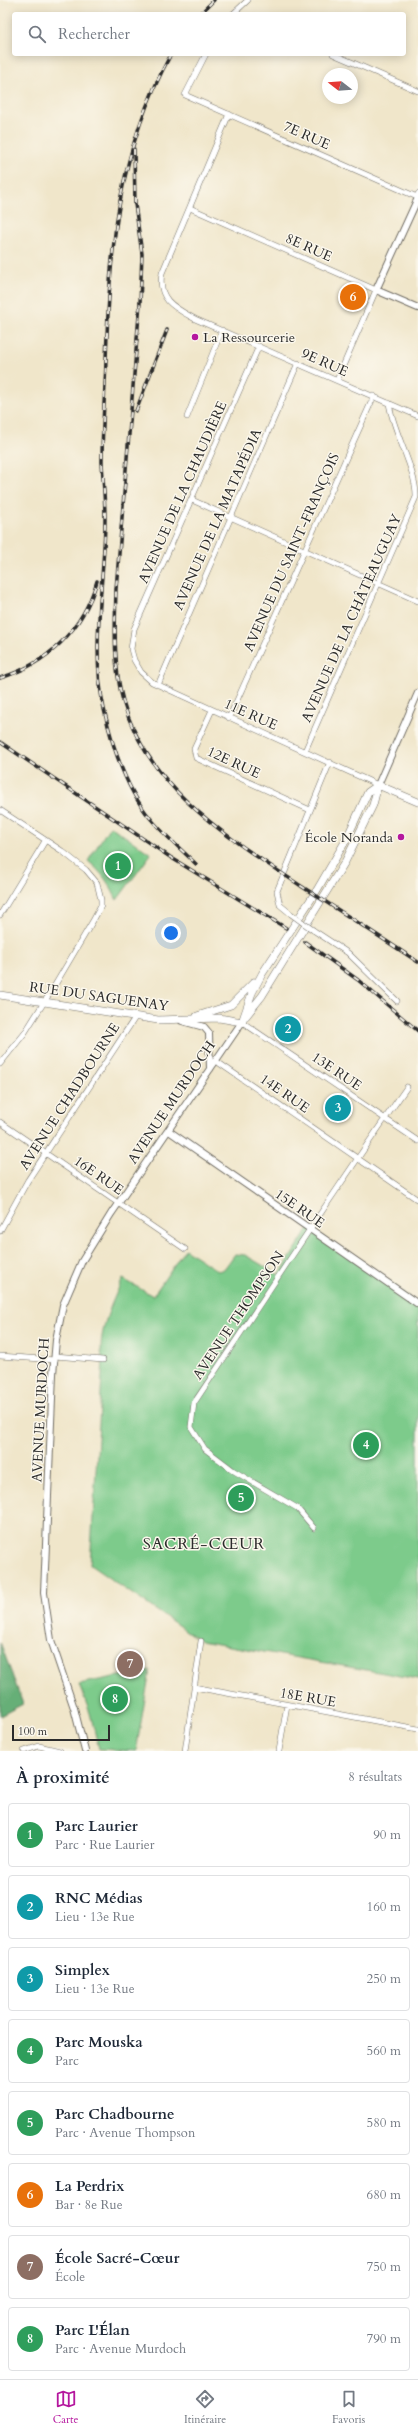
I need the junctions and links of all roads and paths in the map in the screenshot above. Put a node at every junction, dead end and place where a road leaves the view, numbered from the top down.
1 (248, 0) edge
2 (237, 12) edge
3 (205, 56) edge
4 (338, 56) edge
5 (418, 91) edge
6 (229, 114) junction
7 (418, 196) edge
8 (190, 208) junction
9 (376, 290) junction
10 (418, 308) edge
11 (222, 330) junction
12 (259, 346) junction
13 (298, 363) junction
14 (337, 380) junction
15 (374, 396) junction
16 (389, 403) junction
17 (418, 416) edge
18 (187, 417) dead end
19 (192, 500) junction
20 (231, 517) junction
21 (305, 550) junction
22 (379, 583) junction
23 (418, 601) edge
24 (131, 649) joint
25 (158, 685) junction
26 (418, 693) edge
27 (212, 710) junction
28 (229, 718) junction
29 (305, 751) junction
30 (330, 762) junction
31 (378, 785) junction
32 (418, 802) edge
33 (0, 810) edge
34 (310, 810) junction
35 (45, 841) junction
36 (0, 915) edge
37 (267, 967) junction
38 (0, 995) edge
39 (44, 1001) junction
40 (397, 1001) dead end
41 (136, 1016) junction
42 (174, 1020) junction
43 (242, 1022) junction
44 (216, 1061) junction
45 (0, 1064) edge
46 (210, 1070) junction
47 (407, 1087) dead end
48 (385, 1118) junction
49 (0, 1122) edge
50 (169, 1131) junction
51 (418, 1140) edge
52 (47, 1154) junction
53 (358, 1158) junction
54 (418, 1200) edge
55 (119, 1204) junction
56 (309, 1228) junction
57 (0, 1231) edge
58 (185, 1249) dead end
59 (418, 1304) edge
60 (0, 1356) edge
61 (55, 1358) junction
62 (103, 1360) dead end
63 (314, 1528) dead end
64 (201, 1641) dead end
65 (194, 1687) junction
66 (287, 1705) junction
67 (418, 1729) edge
68 (24, 1751) edge
69 (60, 1751) edge
70 (85, 1751) edge
71 (185, 1751) edge
72 (279, 1751) edge

1 - 2 street
3 - 6 street, 7E RUE
4 - 5 street
6 - 7 street, 7E RUE
6 - 8 street
7 - 9 street
8 - 9 street, 8E RUE
8 - 11 street, 9E RUE
9 - 10 street, 8E RUE
9 - 14 street
11 - 12 street, 9E RUE
11 - 18 street
12 - 13 street, 9E RUE
12 - 19 street, AVENUE DE LA CHAUDIÈRE
13 - 14 street, 9E RUE
13 - 20 street, AVENUE DE LA MATAPÉDIA
14 - 15 street, 9E RUE
15 - 16 street, 9E RUE
15 - 21 street, AVENUE DU SAINT-FRANÇOIS
16 - 17 street, 9E RUE
16 - 22 street, AVENUE DE LA CHÂTEAUGUAY
19 - 20 street
19 - 24 street, AVENUE DE LA CHAUDIÈRE
20 - 21 street
20 - 25 street, AVENUE DE LA MATAPÉDIA
21 - 22 street
21 - 28 street, AVENUE DU SAINT-FRANÇOIS
22 - 23 street
22 - 29 street, AVENUE DE LA CHÂTEAUGUAY
24 - 25 street, 11E RUE
25 - 27 street, 11E RUE
26 - 31 street, AVENUE MURDOCH
27 - 28 street, 11E RUE
27 - 34 street, 12E RUE
28 - 29 street, 11E RUE
29 - 30 street, 11E RUE
30 - 31 street, 11E RUE
30 - 34 street
31 - 32 main road
31 - 37 main road, AVENUE MURDOCH
31 - 43 main road, AVENUE MURDOCH
33 - 35 street
34 - 40 street, bridge
35 - 36 street
35 - 39 street
37 - 42 main road
37 - 43 main road, AVENUE MURDOCH
38 - 39 main road, RUE DU SAGUENAY
39 - 41 main road, RUE DU SAGUENAY
39 - 45 street
41 - 42 main road, RUE DU SAGUENAY
41 - 52 street, AVENUE CHADBOURNE
42 - 43 main road, RUE DU SAGUENAY
42 - 46 street
43 - 44 street, AVENUE MURDOCH
43 - 48 street, 13E RUE
44 - 46 street, AVENUE MURDOCH
44 - 53 street, 14E RUE
46 - 50 street, AVENUE MURDOCH
47 - 48 street, AVENUE THOMPSON
48 - 51 street, 13E RUE
48 - 53 street, AVENUE THOMPSON
49 - 52 street, 16E RUE
50 - 55 street, AVENUE MURDOCH
50 - 56 street, 15E RUE
52 - 55 street, 16E RUE
52 - 57 street, AVENUE CHADBOURNE
53 - 54 street, 14E RUE
53 - 56 street, AVENUE THOMPSON
55 - 58 street, 16E RUE
55 - 61 street, AVENUE MURDOCH
56 - 59 street, 15E RUE
56 - 63 street, AVENUE THOMPSON
60 - 61 street
61 - 62 street
61 - 70 street, AVENUE MURDOCH
64 - 65 street
65 - 66 street, 18E RUE
65 - 71 street
66 - 67 street, 18E RUE
66 - 72 street
68 - 69 street

